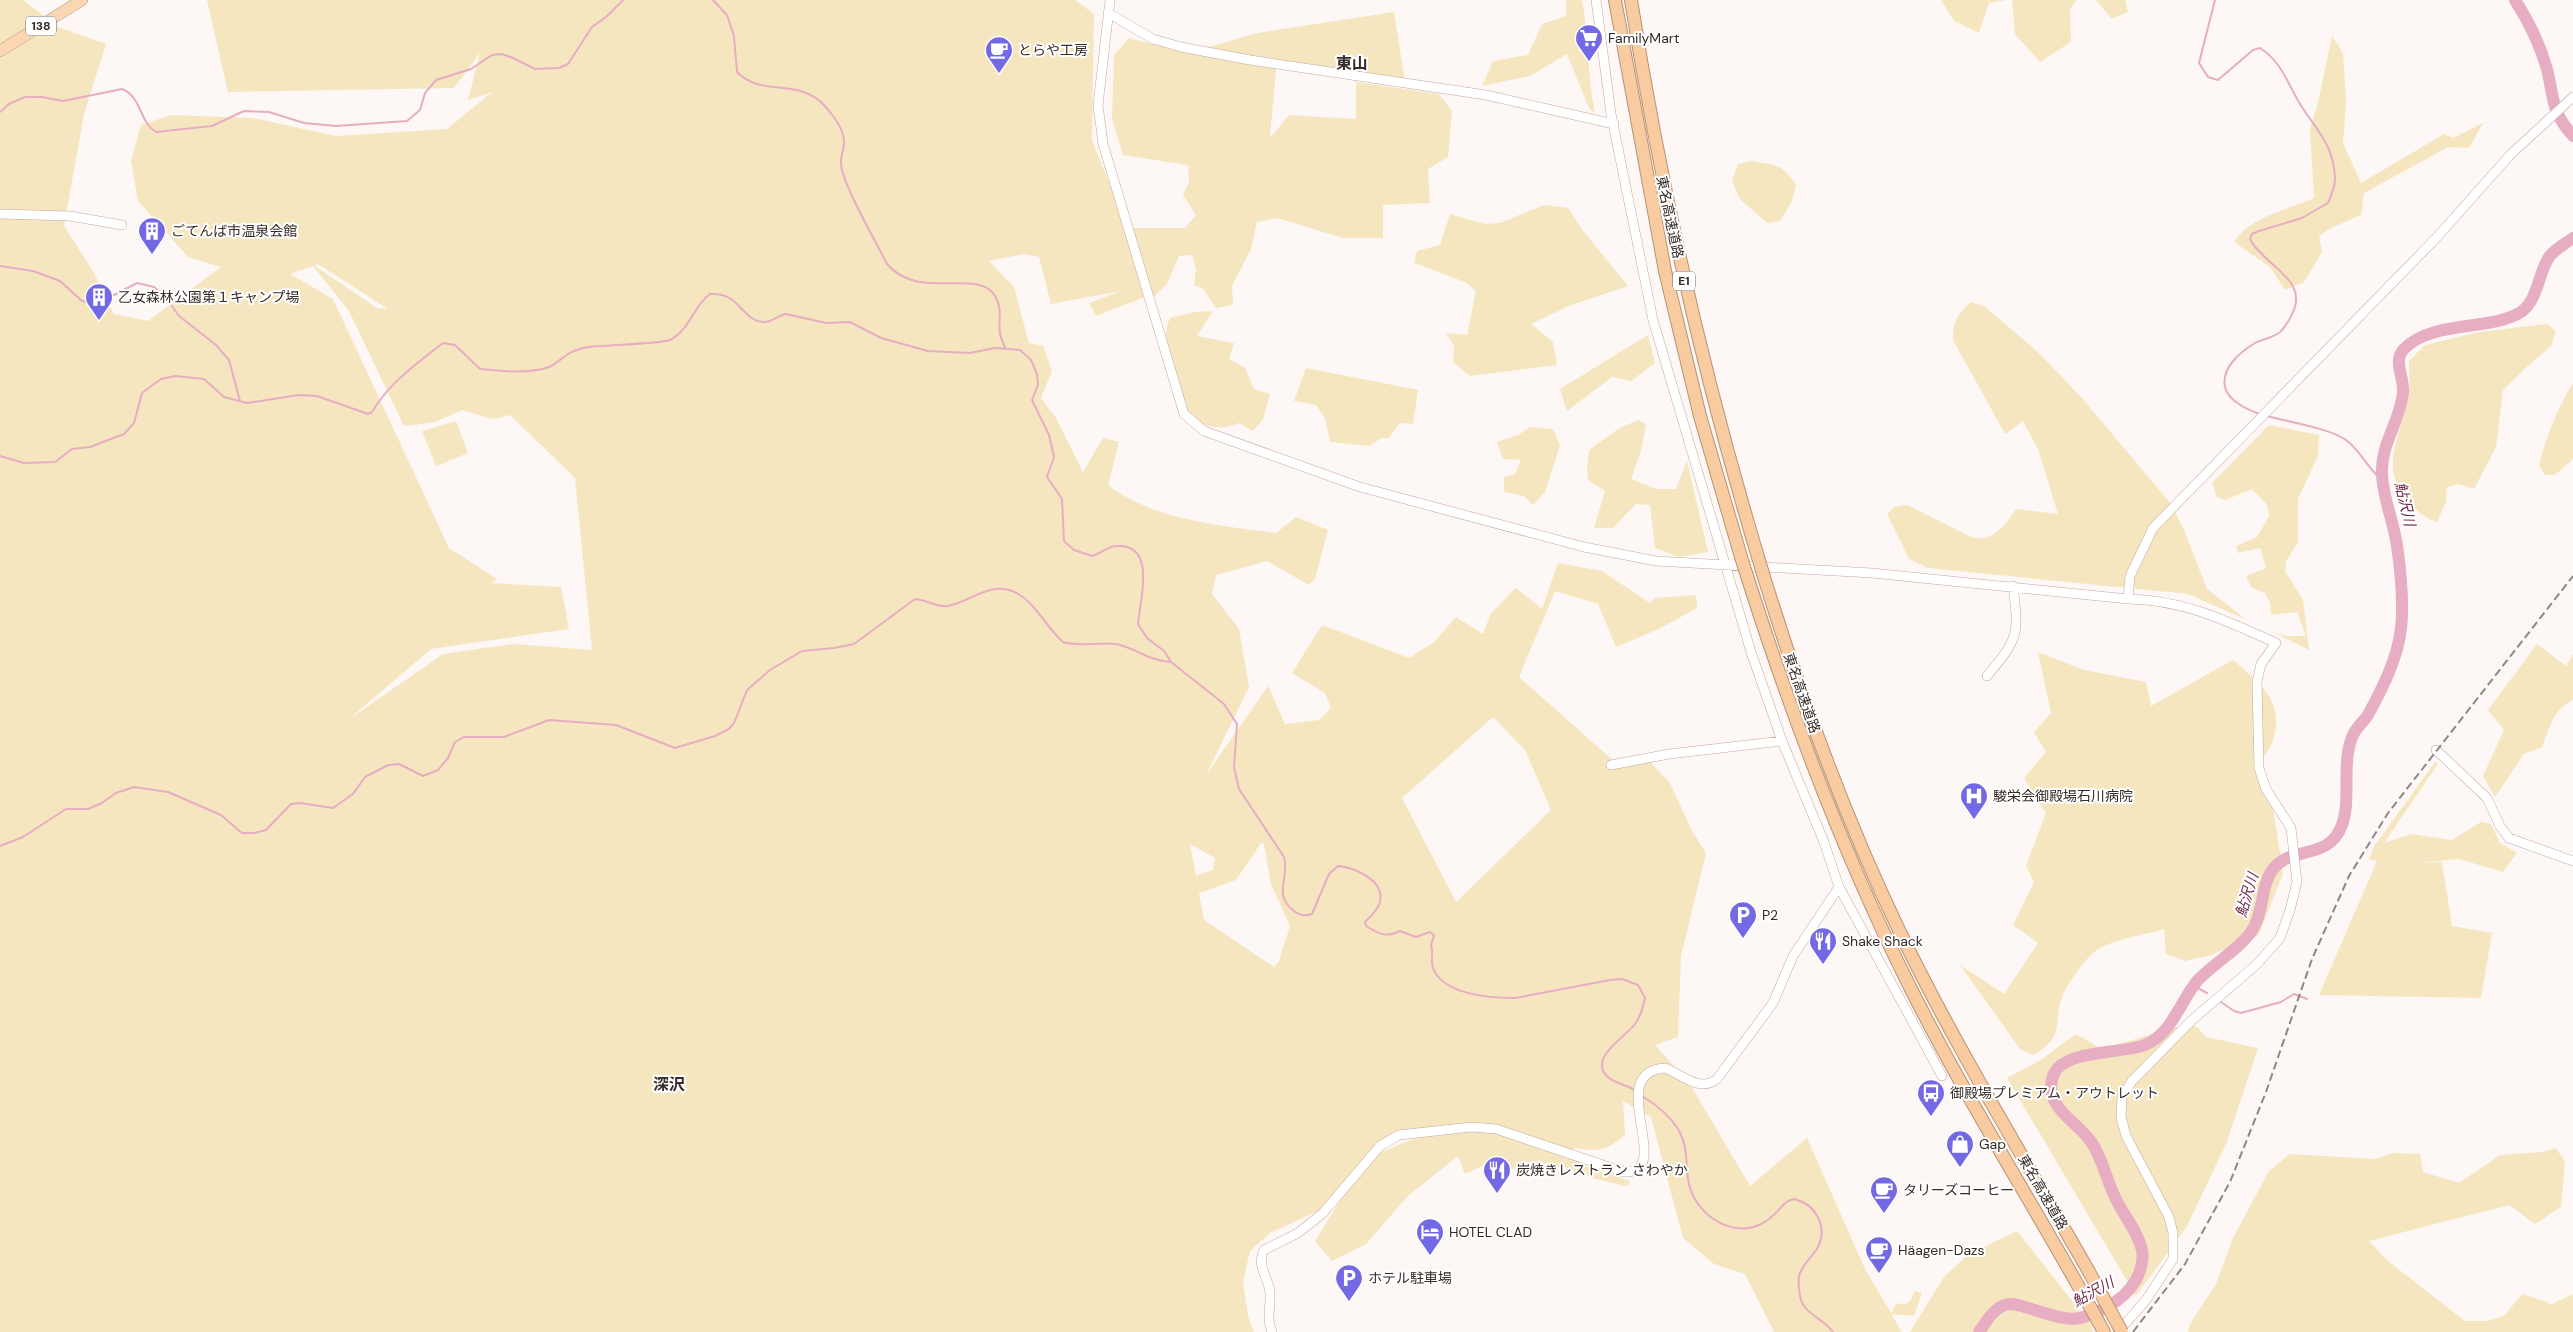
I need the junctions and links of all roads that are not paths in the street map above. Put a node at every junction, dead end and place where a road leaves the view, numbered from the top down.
1 (82, 0) edge
2 (1110, 0) edge
3 (1596, 0) edge
4 (1615, 0) edge
5 (1631, 0) edge
6 (1638, 0) edge
7 (1108, 13) junction
8 (0, 51) edge
9 (1644, 83) junction
10 (2573, 97) edge
11 (1614, 124) junction
12 (0, 214) edge
13 (122, 225) dead end
14 (1723, 564) junction
15 (2012, 586) junction
16 (2128, 599) junction
17 (1987, 676) dead end
18 (1782, 741) junction
19 (2436, 750) dead end
20 (1611, 765) dead end
21 (2573, 861) edge
22 (1838, 887) junction
23 (1942, 1076) dead end
24 (2072, 1273) junction
25 (1272, 1332) edge
26 (2099, 1332) edge
27 (2104, 1332) edge
28 (2118, 1332) edge
29 (2122, 1332) edge

1 - 8 highway, 138
2 - 7 street
3 - 11 street
4 - 24 highway, 東名高速道路 / E1, bridge
5 - 9 highway, 東名高速道路 / E1
6 - 9 highway
7 - 11 street
7 - 14 street
9 - 29 highway, 東名高速道路 / E1, bridge
10 - 16 street
11 - 14 street
12 - 13 street
14 - 15 street
14 - 18 street
15 - 16 street
15 - 17 street
16 - 28 street
18 - 20 street
18 - 22 street
19 - 21 street
22 - 23 street
22 - 25 street
24 - 26 highway
24 - 27 highway, 東名高速道路 / E1

